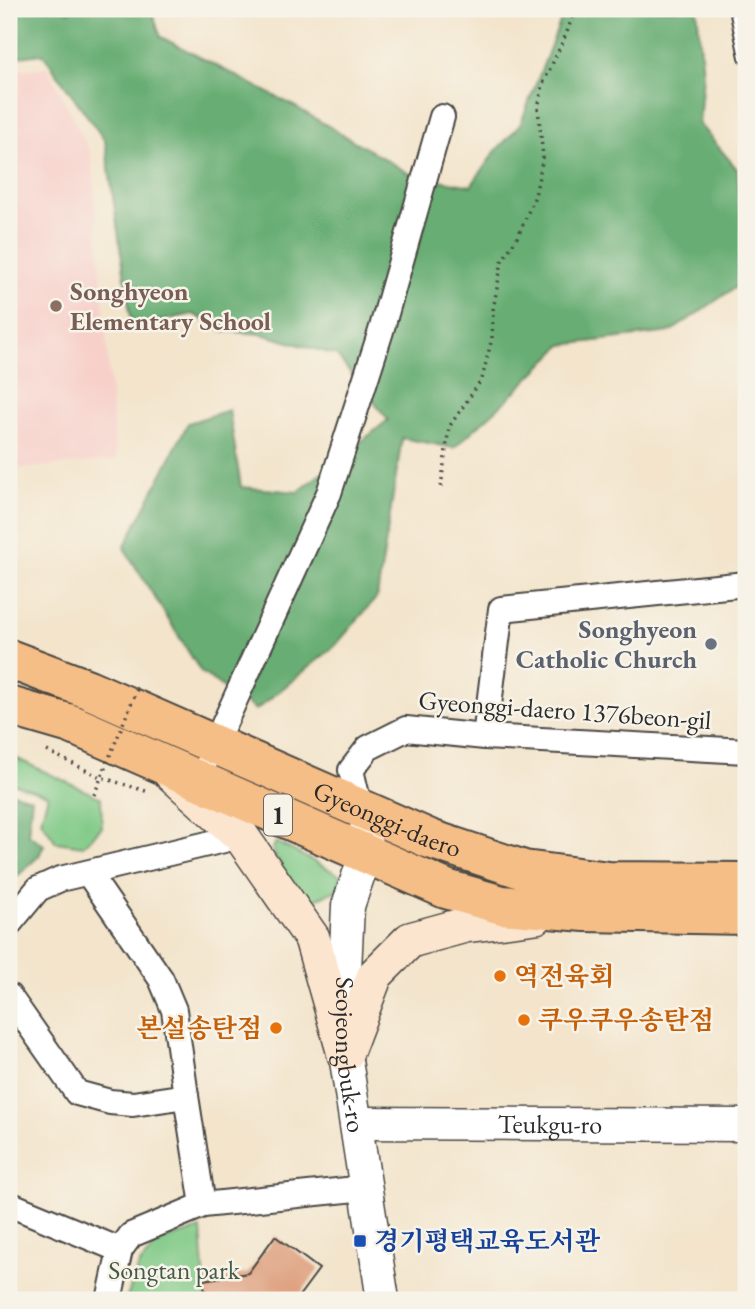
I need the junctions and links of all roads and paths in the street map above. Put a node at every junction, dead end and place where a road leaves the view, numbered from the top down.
1 (575, 9) edge
2 (736, 9) edge
3 (746, 57) edge
4 (442, 117) dead end
5 (441, 487) dead end
6 (746, 584) edge
7 (9, 659) edge
8 (138, 687) dead end
9 (9, 706) edge
10 (485, 737) junction
11 (216, 745) junction
12 (47, 751) dead end
13 (746, 751) edge
14 (100, 777) junction
15 (159, 779) junction
16 (196, 779) junction
17 (94, 795) dead end
18 (360, 808) junction
19 (241, 836) junction
20 (366, 853) junction
21 (88, 873) junction
22 (746, 882) edge
23 (551, 909) junction
24 (746, 915) edge
25 (9, 925) edge
26 (9, 996) edge
27 (345, 1054) junction
28 (186, 1096) junction
29 (356, 1123) junction
30 (746, 1125) edge
31 (365, 1188) junction
32 (9, 1204) edge
33 (203, 1205) junction
34 (120, 1250) junction
35 (109, 1300) edge
36 (383, 1300) edge

1 - 5 path
2 - 3 lane
4 - 11 street
6 - 10 street
7 - 11 main road, Gyeonggi-daero / 1
8 - 14 path, bridge
9 - 15 main road, Gyeonggi-daero / 1
10 - 13 street, Gyeonggi-daero 1376beon-gil
10 - 18 street, Gyeonggi-daero 1376beon-gil
11 - 16 street
11 - 18 main road, Gyeonggi-daero / 1
12 - 14 path
14 - 15 path
14 - 17 path, bridge
15 - 16 main road, Gyeonggi-daero / 1
15 - 19 main road
16 - 20 main road, Gyeonggi-daero / 1
18 - 20 street, Seojeongbuk-ro
18 - 22 main road, Gyeonggi-daero / 1
19 - 21 street
19 - 27 main road
20 - 23 main road, Gyeonggi-daero / 1
20 - 27 street, Seojeongbuk-ro
21 - 25 street
21 - 28 street
23 - 24 main road, Gyeonggi-daero / 1
23 - 27 main road
26 - 28 street
27 - 29 street, Seojeongbuk-ro
28 - 33 street
29 - 30 street, Teukgu-ro
29 - 31 street, Seojeongbuk-ro
31 - 33 street
31 - 36 street, Seojeongbuk-ro
32 - 34 street
33 - 34 street
34 - 35 street

